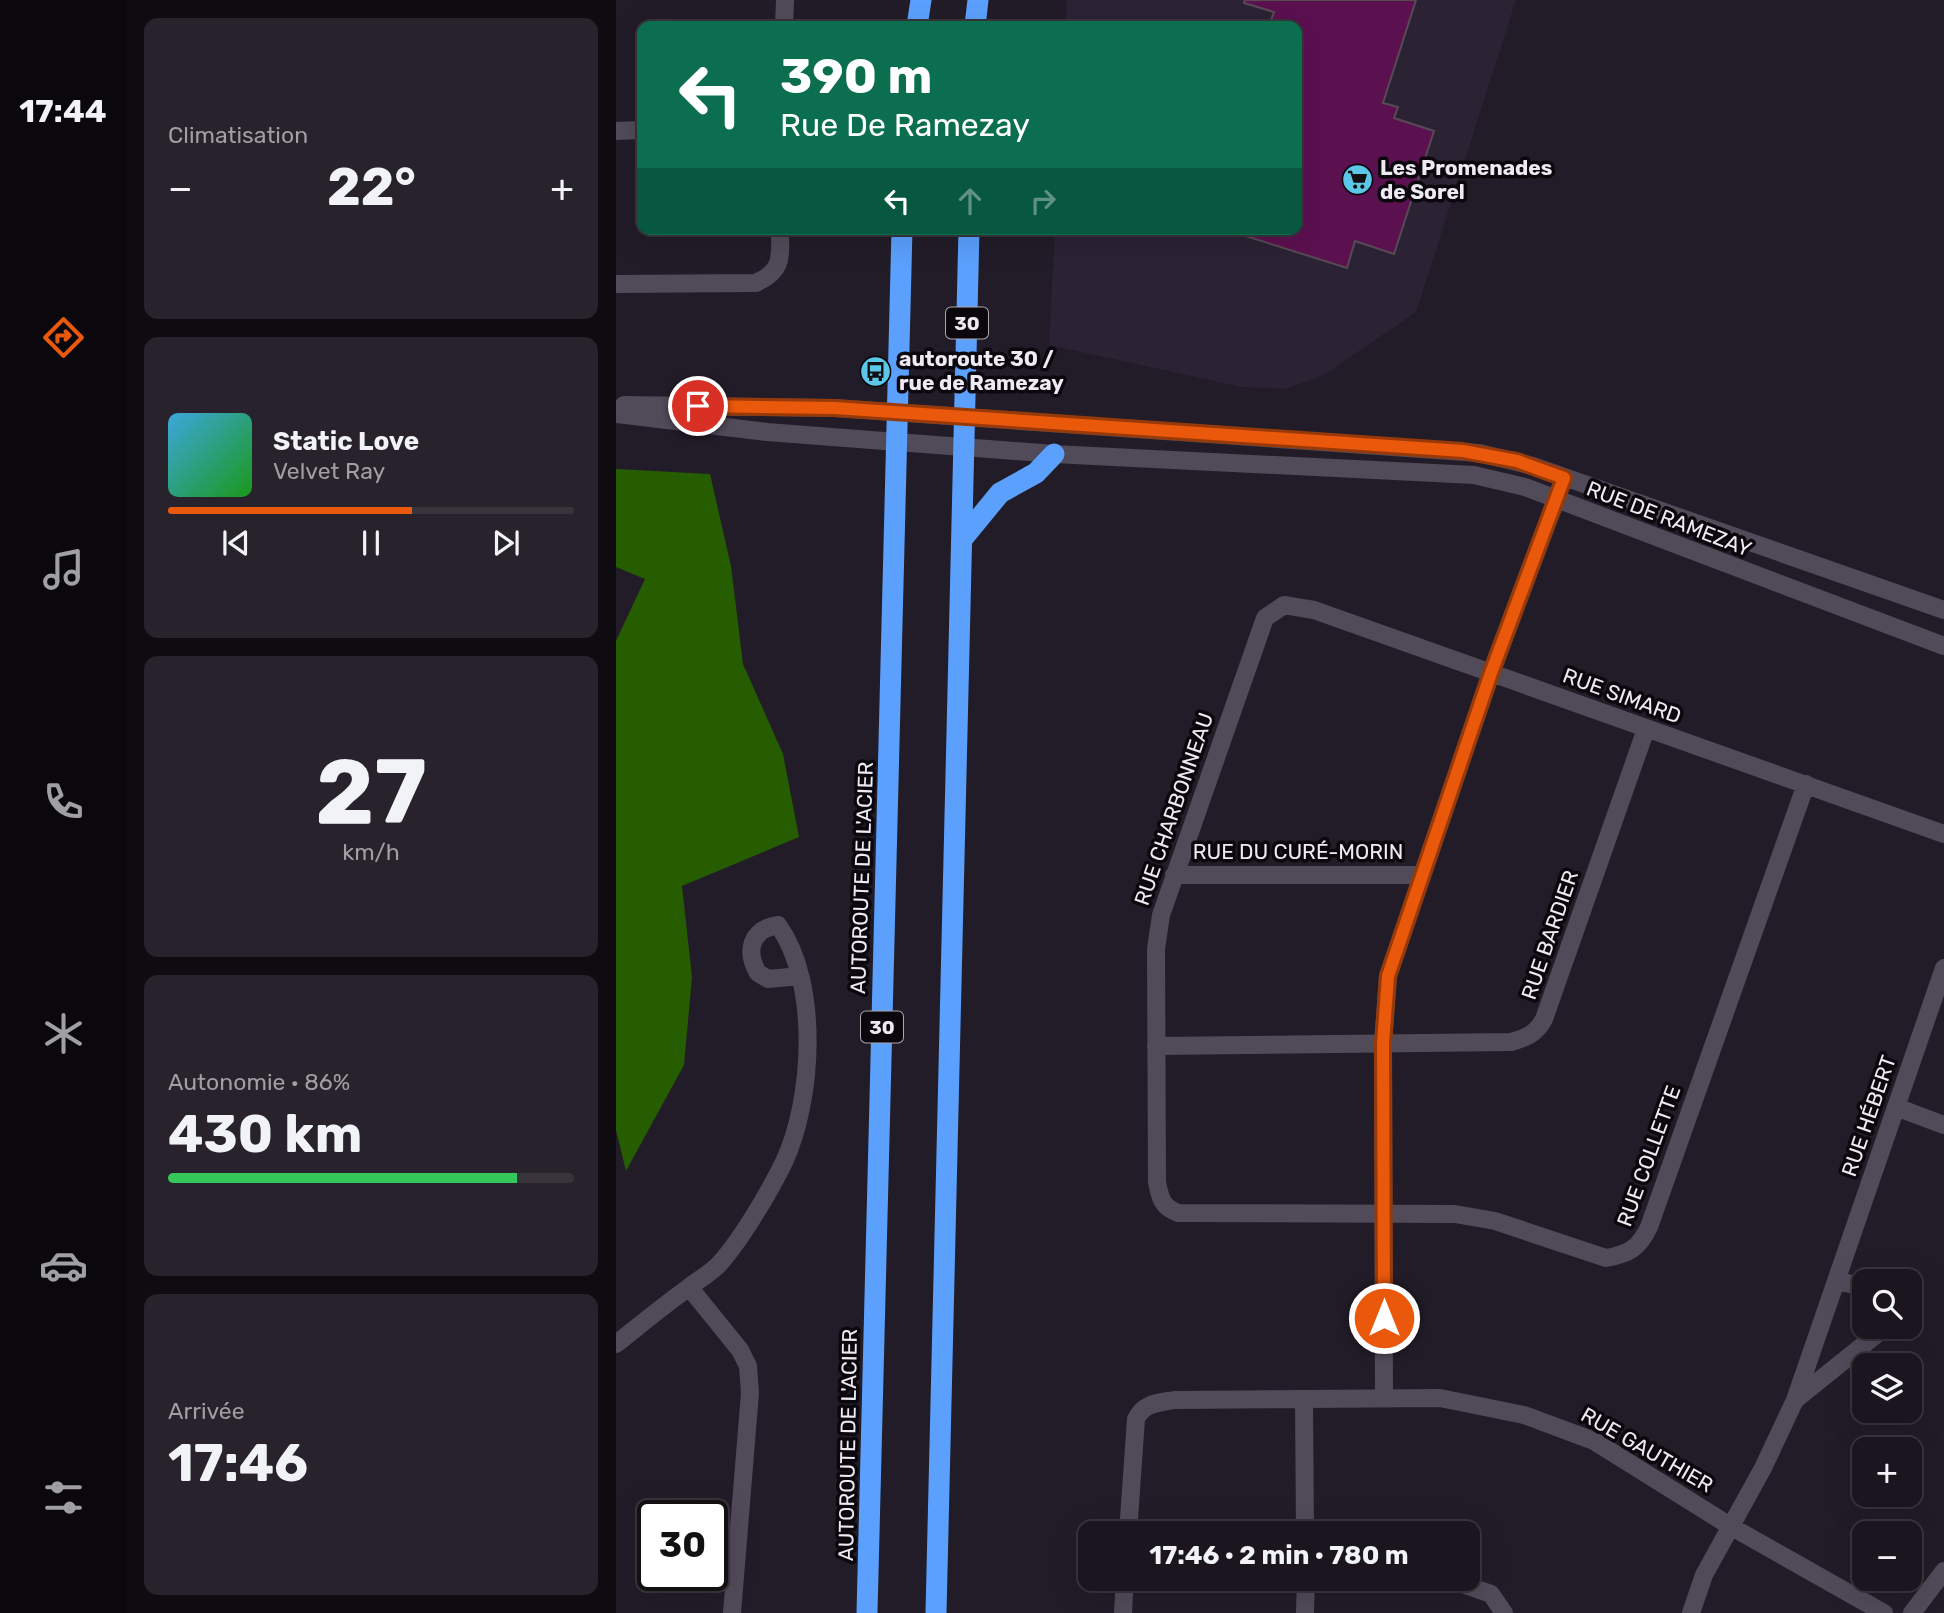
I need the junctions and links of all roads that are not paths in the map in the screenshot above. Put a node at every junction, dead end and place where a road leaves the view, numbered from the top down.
1 (785, 0) edge
2 (921, 0) edge
3 (978, 0) edge
4 (784, 21) edge
5 (918, 21) edge
6 (976, 21) edge
7 (637, 130) edge
8 (616, 131) edge
9 (780, 235) edge
10 (902, 235) edge
11 (970, 235) edge
12 (616, 285) edge
13 (616, 405) edge
14 (898, 412) junction
15 (616, 414) edge
16 (965, 417) junction
17 (897, 441) junction
18 (965, 447) junction
19 (1054, 454) junction
20 (1564, 478) junction
21 (1557, 500) junction
22 (963, 538) junction
23 (1811, 563) junction
24 (1803, 595) junction
25 (1284, 605) joint
26 (1944, 610) edge
27 (1944, 646) edge
28 (1491, 673) junction
29 (1646, 730) junction
30 (1806, 784) junction
31 (1944, 834) edge
32 (1174, 875) junction
33 (1421, 875) junction
34 (1944, 968) edge
35 (800, 976) dead end
36 (1383, 1044) junction
37 (1156, 1046) junction
38 (1896, 1107) junction
39 (1944, 1125) edge
40 (1167, 1208) joint
41 (1384, 1212) junction
42 (1837, 1280) junction
43 (1852, 1284) edge
44 (689, 1287) junction
45 (1871, 1339) edge
46 (616, 1344) edge
47 (1384, 1397) junction
48 (1795, 1399) junction
49 (1304, 1400) junction
50 (1129, 1521) edge
51 (1305, 1521) edge
52 (1730, 1526) junction
53 (1944, 1571) edge
54 (1480, 1590) edge
55 (1124, 1591) edge
56 (1306, 1591) edge
57 (732, 1613) edge
58 (867, 1613) edge
59 (936, 1613) edge
60 (1123, 1613) edge
61 (1305, 1613) edge
62 (1504, 1613) edge
63 (1691, 1613) edge
64 (1884, 1613) edge
65 (1912, 1613) edge

1 - 4 street
2 - 5 highway
3 - 6 highway
7 - 8 street
9 - 12 street
10 - 14 highway, AUTOROUTE DE L'ACIER / 30
11 - 16 highway, 30
13 - 14 street, RUE DE RAMEZAY
14 - 16 street, RUE DE RAMEZAY
14 - 17 highway, AUTOROUTE DE L'ACIER / 30
15 - 17 street, RUE DE RAMEZAY
16 - 18 highway, 30
16 - 20 street, RUE DE RAMEZAY
17 - 18 street, RUE DE RAMEZAY
17 - 58 highway, AUTOROUTE DE L'ACIER / 30
18 - 19 street, RUE DE RAMEZAY
18 - 22 highway, 30
19 - 21 street, RUE DE RAMEZAY
19 - 22 highway
20 - 21 street
20 - 23 street, RUE DE RAMEZAY
21 - 24 street, RUE DE RAMEZAY
21 - 28 street
22 - 59 highway, 30
23 - 24 street
23 - 26 street, RUE DE RAMEZAY
24 - 27 street, RUE DE RAMEZAY
25 - 28 street, RUE SIMARD
25 - 32 street, RUE CHARBONNEAU
28 - 29 street, RUE SIMARD
28 - 33 street
29 - 30 street, RUE SIMARD
29 - 36 street, RUE BARDIER
30 - 31 street, RUE SIMARD
30 - 41 street, RUE COLLETTE
32 - 33 street, RUE DU CURÉ-MORIN
32 - 37 street, RUE CHARBONNEAU
33 - 36 street
34 - 38 street, RUE HÉBERT
35 - 44 street
36 - 37 street, RUE BARDIER
36 - 41 street
37 - 40 street, RUE CHARBONNEAU
38 - 39 street
38 - 42 street, RUE HÉBERT
40 - 41 street, RUE COLLETTE
41 - 47 street
42 - 43 street
42 - 48 street, RUE HÉBERT
44 - 46 street
44 - 57 street
45 - 48 street, RUE HÉBERT
47 - 49 street, RUE GAUTHIER
47 - 52 street, RUE GAUTHIER
48 - 52 street, RUE HÉBERT
49 - 50 street, RUE GAUTHIER
49 - 51 street
52 - 63 street, RUE HÉBERT
52 - 64 street, RUE GAUTHIER
53 - 65 street
54 - 62 street
55 - 60 street
56 - 61 street

